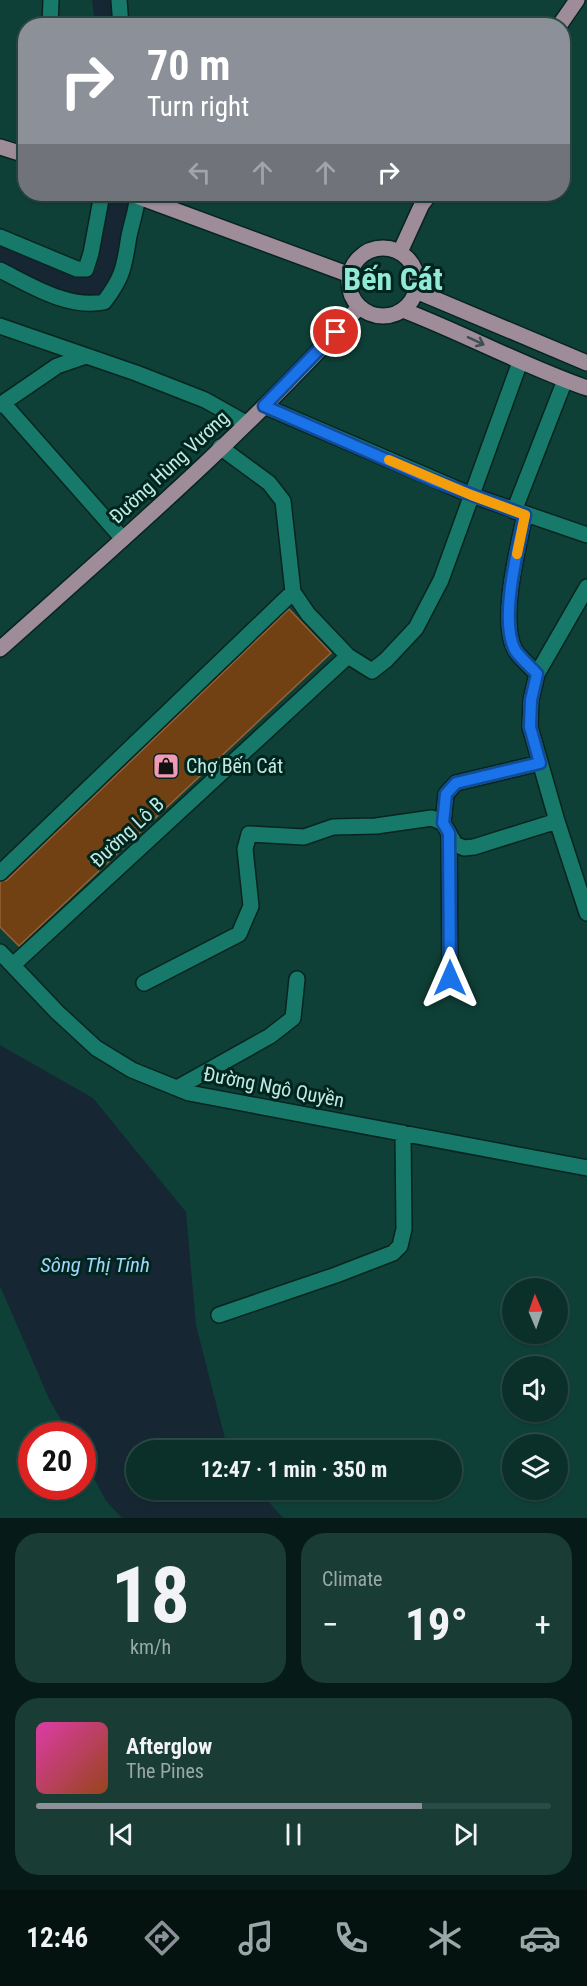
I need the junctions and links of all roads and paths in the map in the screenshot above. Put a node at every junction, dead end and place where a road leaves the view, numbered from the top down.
1 (51, 0) edge
2 (119, 0) edge
3 (577, 0) edge
4 (50, 18) edge
5 (120, 18) edge
6 (565, 18) edge
7 (0, 147) edge
8 (18, 153) edge
9 (101, 201) edge
10 (135, 201) edge
11 (152, 201) edge
12 (424, 201) edge
13 (0, 237) edge
14 (400, 252) junction
15 (0, 270) edge
16 (350, 275) junction
17 (416, 291) junction
18 (359, 307) junction
19 (403, 310) junction
20 (462, 311) junction
21 (0, 326) edge
22 (451, 330) junction
23 (86, 356) junction
24 (520, 362) junction
25 (587, 363) edge
26 (565, 381) junction
27 (587, 388) edge
28 (1, 404) edge
29 (264, 406) junction
30 (246, 423) junction
31 (220, 447) junction
32 (471, 495) junction
33 (519, 513) junction
34 (587, 535) edge
35 (123, 538) junction
36 (587, 587) edge
37 (293, 592) junction
38 (0, 649) edge
39 (348, 656) junction
40 (537, 674) junction
41 (540, 763) junction
42 (557, 821) junction
43 (446, 828) junction
44 (0, 873) edge
45 (586, 904) edge
46 (0, 952) edge
47 (13, 965) junction
48 (450, 978) dead end
49 (297, 979) dead end
50 (144, 983) dead end
51 (177, 1088) junction
52 (403, 1133) junction
53 (587, 1168) edge
54 (219, 1315) dead end

1 - 4 street
2 - 5 street
3 - 6 main road
7 - 8 main road
9 - 13 street
10 - 15 street
11 - 16 main road
12 - 14 main road
14 - 16 main road
14 - 17 main road
16 - 18 main road
17 - 19 main road
17 - 20 main road
18 - 19 main road
18 - 29 main road, Đường Hùng Vương
19 - 22 main road
20 - 22 main road
20 - 25 main road
21 - 23 street
22 -> 24 main road
23 - 28 street
23 - 30 street
24 - 26 main road
24 - 32 street
26 - 27 main road
26 - 33 street
28 - 35 street
29 - 30 main road, Đường Hùng Vương
29 - 32 street
30 - 31 main road, Đường Hùng Vương
31 - 35 main road, Đường Hùng Vương
31 - 37 street
32 - 33 street
32 - 39 street
33 - 34 street
33 - 40 street
35 - 38 main road, Đường Hùng Vương
36 - 40 street
37 - 39 street
37 - 44 street
39 - 47 street, Đường Lô B
40 - 41 street
41 - 42 street
41 - 43 street
42 - 43 street
42 - 45 street
43 - 48 street
43 - 50 street
46 - 47 street, Đường Ngô Quyền
47 - 51 street, Đường Ngô Quyền
49 - 51 street
51 - 52 street, Đường Ngô Quyền
52 - 53 street, Đường Ngô Quyền
52 - 54 street

